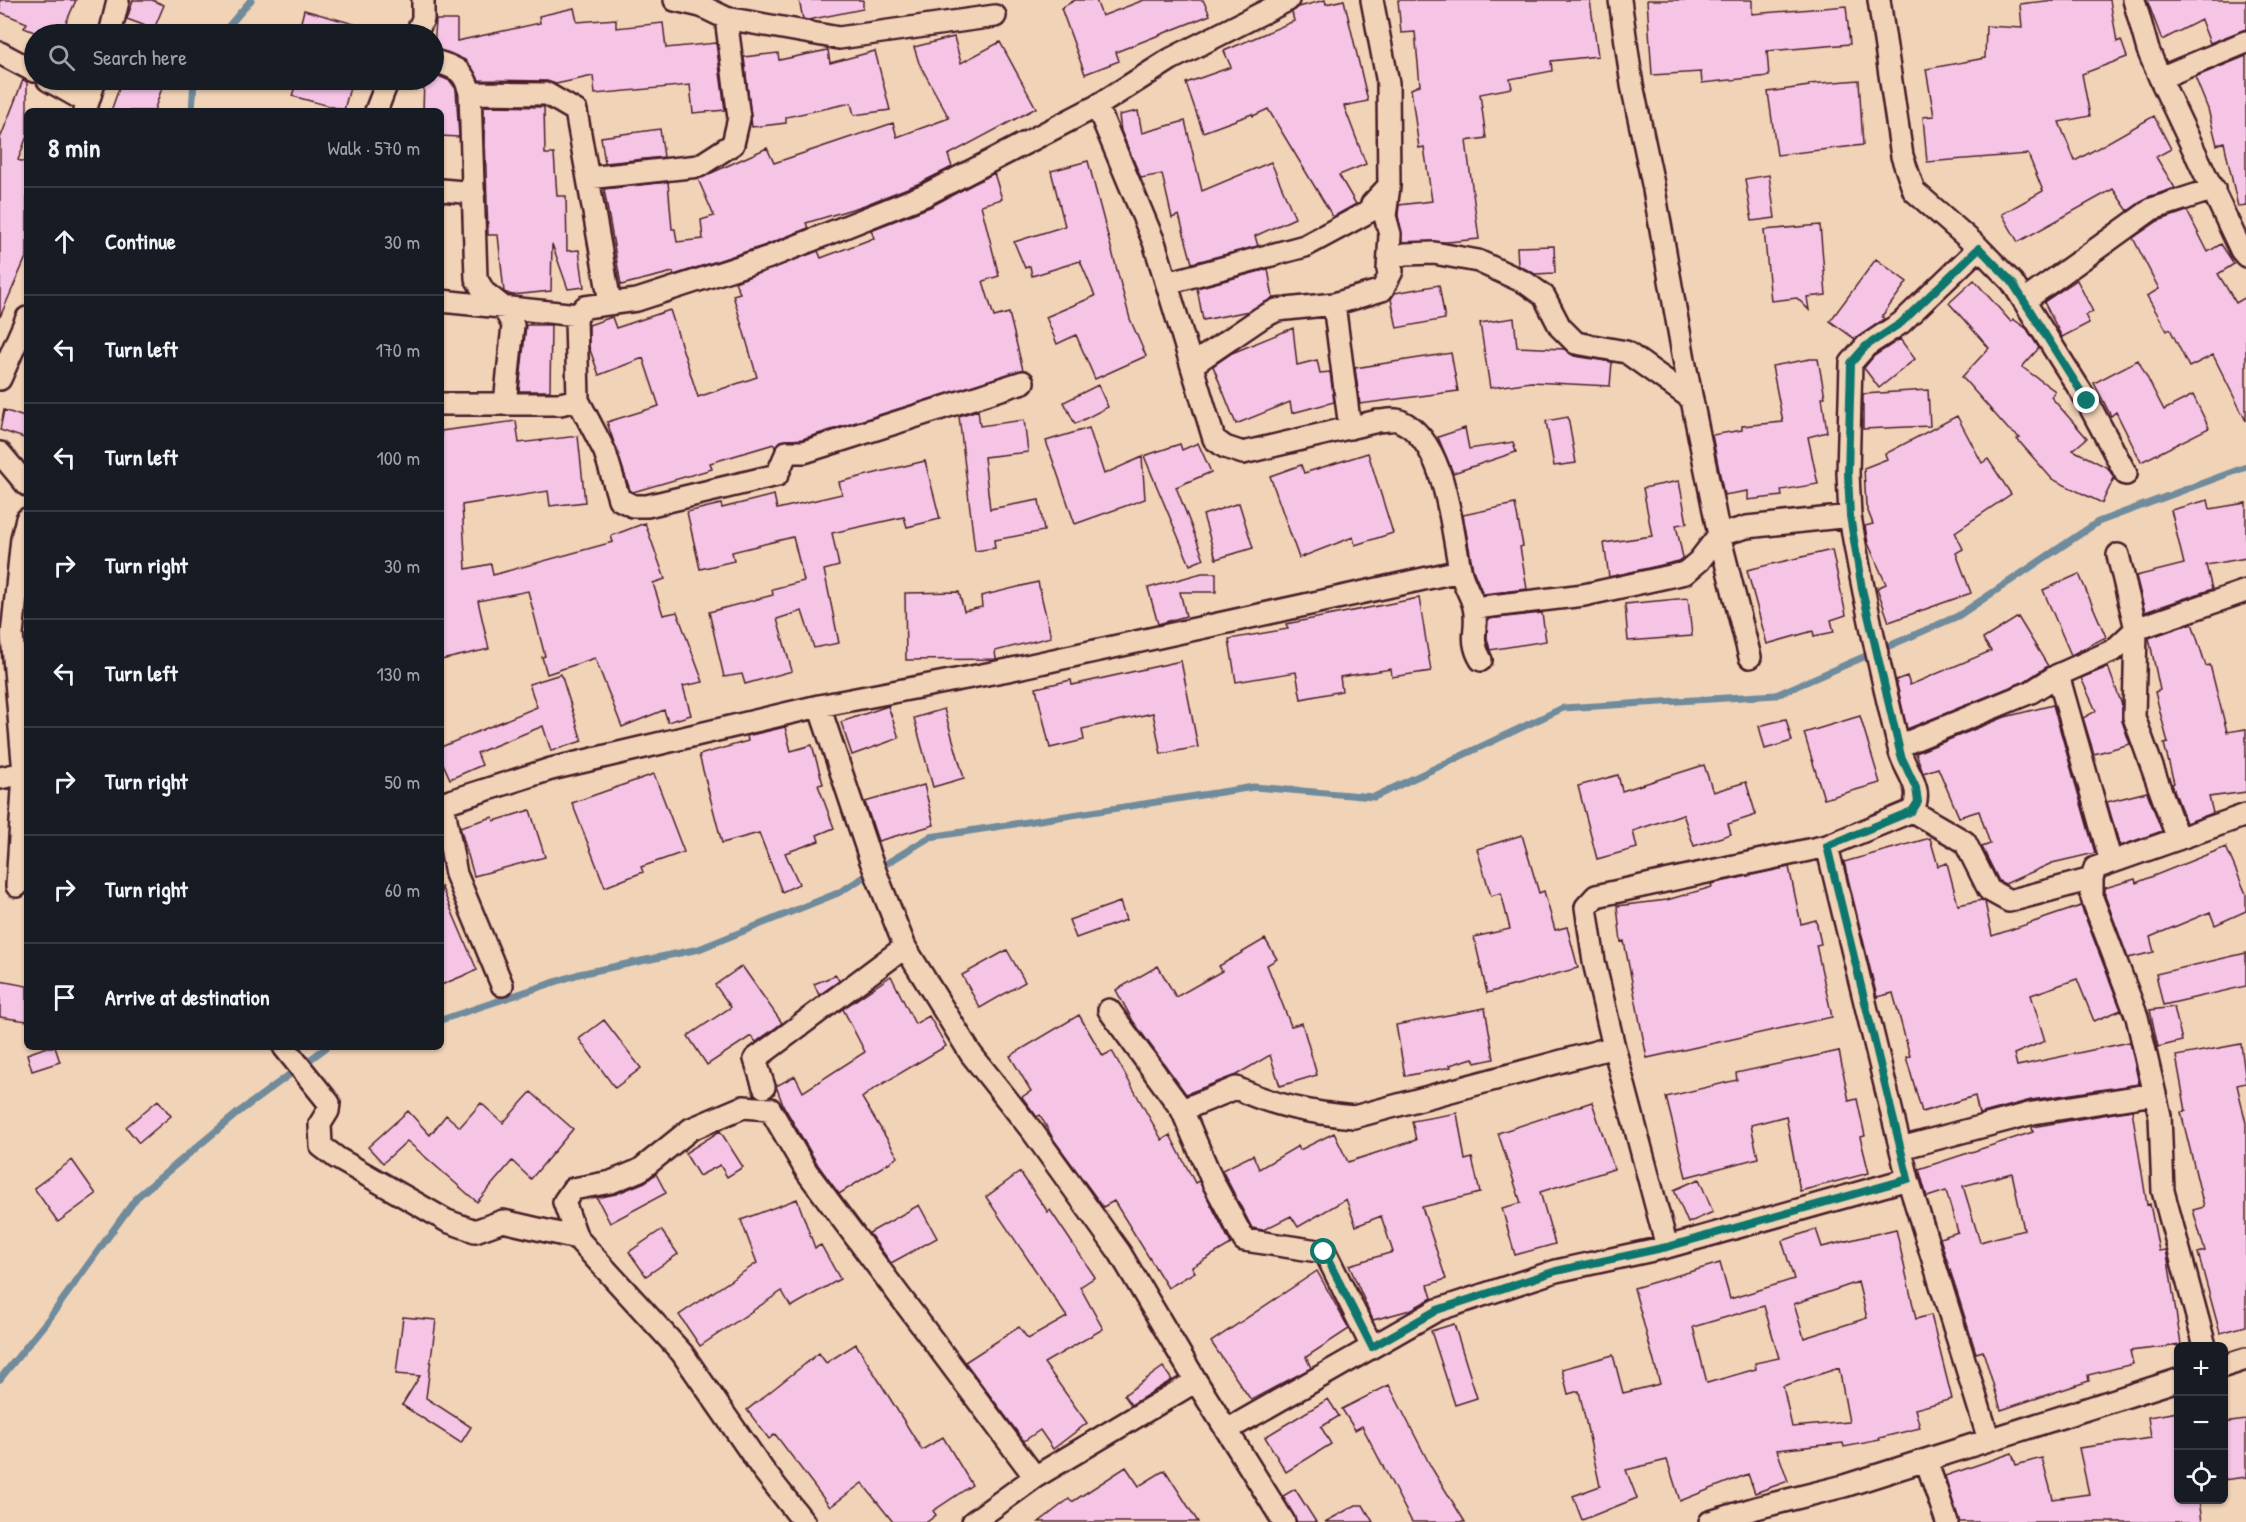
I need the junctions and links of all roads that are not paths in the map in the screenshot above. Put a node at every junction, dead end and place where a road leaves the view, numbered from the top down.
1 (423, 0) edge
2 (675, 0) edge
3 (1288, 0) edge
4 (1372, 0) edge
5 (1620, 0) edge
6 (1879, 0) edge
7 (2134, 0) edge
8 (118, 1) edge
9 (995, 16) dead end
10 (726, 18) junction
11 (112, 24) edge
12 (421, 24) edge
13 (2246, 42) edge
14 (0, 53) edge
15 (444, 64) edge
16 (24, 66) edge
17 (2160, 78) junction
18 (62, 90) edge
19 (92, 90) edge
20 (384, 90) edge
21 (470, 93) junction
22 (1097, 106) junction
23 (86, 107) edge
24 (377, 108) edge
25 (588, 178) junction
26 (1389, 186) junction
27 (2214, 189) junction
28 (444, 190) edge
29 (474, 193) junction
30 (1979, 248) junction
31 (2246, 256) edge
32 (1389, 259) junction
33 (1167, 284) junction
34 (2024, 301) junction
35 (444, 302) edge
36 (615, 302) junction
37 (1334, 304) junction
38 (503, 307) junction
39 (578, 315) junction
40 (24, 325) edge
41 (1192, 365) junction
42 (0, 379) edge
43 (1023, 382) dead end
44 (1692, 399) junction
45 (578, 400) junction
46 (444, 404) edge
47 (505, 404) junction
48 (1350, 428) junction
49 (0, 453) edge
50 (2126, 474) dead end
51 (24, 477) edge
52 (1850, 516) junction
53 (24, 530) edge
54 (1719, 536) junction
55 (2118, 555) dead end
56 (1460, 571) junction
57 (2246, 591) edge
58 (1475, 608) junction
59 (2136, 629) junction
60 (7, 653) edge
61 (1750, 657) dead end
62 (1481, 660) dead end
63 (2058, 675) junction
64 (819, 706) junction
65 (1899, 746) junction
66 (24, 773) junction
67 (0, 778) edge
68 (444, 803) edge
69 (1912, 811) junction
70 (2246, 815) edge
71 (444, 818) edge
72 (2178, 839) junction
73 (1827, 846) junction
74 (2111, 862) junction
75 (2091, 879) junction
76 (15, 886) edge
77 (905, 946) junction
78 (502, 985) dead end
79 (1109, 1010) dead end
80 (1614, 1047) junction
81 (286, 1050) edge
82 (764, 1087) dead end
83 (2155, 1094) junction
84 (1182, 1110) junction
85 (1901, 1148) junction
86 (1908, 1179) junction
87 (577, 1238) junction
88 (1667, 1247) junction
89 (2204, 1342) edge
90 (1372, 1347) junction
91 (2246, 1359) edge
92 (2228, 1364) edge
93 (1196, 1381) junction
94 (2174, 1381) edge
95 (1227, 1430) junction
96 (1989, 1440) junction
97 (1926, 1460) junction
98 (1035, 1477) junction
99 (1759, 1515) edge
100 (804, 1522) edge
101 (973, 1522) edge
102 (1284, 1522) edge
103 (1710, 1522) edge
104 (1947, 1522) edge

1 - 12 street
2 - 10 street
3 - 22 street
4 - 26 street
5 - 44 street
6 - 30 street
7 - 17 street
8 - 11 street
9 - 10 street
10 - 25 street
13 - 17 street
14 - 16 street
15 - 21 street
17 - 27 street
18 - 23 street
19 - 23 street
20 - 24 street
21 - 25 street
21 - 29 street
22 - 33 street
22 - 36 street
25 - 36 street
26 - 32 street
26 - 33 street
27 - 31 street
27 - 34 street
28 - 29 street
29 - 38 street
30 - 34 street
30 - 52 street
32 - 37 street
32 - 44 street
33 - 41 street
34 - 50 street
35 - 38 street
36 - 39 street
37 - 41 street
37 - 48 street
38 - 39 street
38 - 47 street
39 - 45 street
40 - 42 street
41 - 48 street
43 - 45 street
44 - 54 street
45 - 47 street
46 - 47 street
48 - 56 street
49 - 51 street
52 - 54 street
52 - 65 street
53 - 60 street
54 - 58 street
54 - 61 street
55 - 59 street
56 - 58 street
56 - 64 street
57 - 59 street
58 - 62 street
59 - 63 street
59 - 72 street
60 - 66 street
63 - 65 street
63 - 74 street
64 - 68 street
64 - 77 street
65 - 69 street
66 - 67 street
66 - 76 street
69 - 73 street
69 - 75 street
70 - 72 street
71 - 78 street
72 - 74 street
73 - 80 street
73 - 85 street
74 - 75 street
75 - 83 street
77 - 82 street
77 - 93 street
79 - 84 street
80 - 84 street
80 - 88 street
81 - 87 street
83 - 85 street
83 - 89 street
84 - 90 street
85 - 86 street
86 - 88 street
86 - 96 street
87 - 98 street
87 - 100 street
88 - 90 street
90 - 95 street
91 - 92 street
93 - 95 street
93 - 98 street
94 - 96 street
95 - 102 street
96 - 97 street
97 - 99 street
97 - 104 street
98 - 101 street
99 - 103 street

